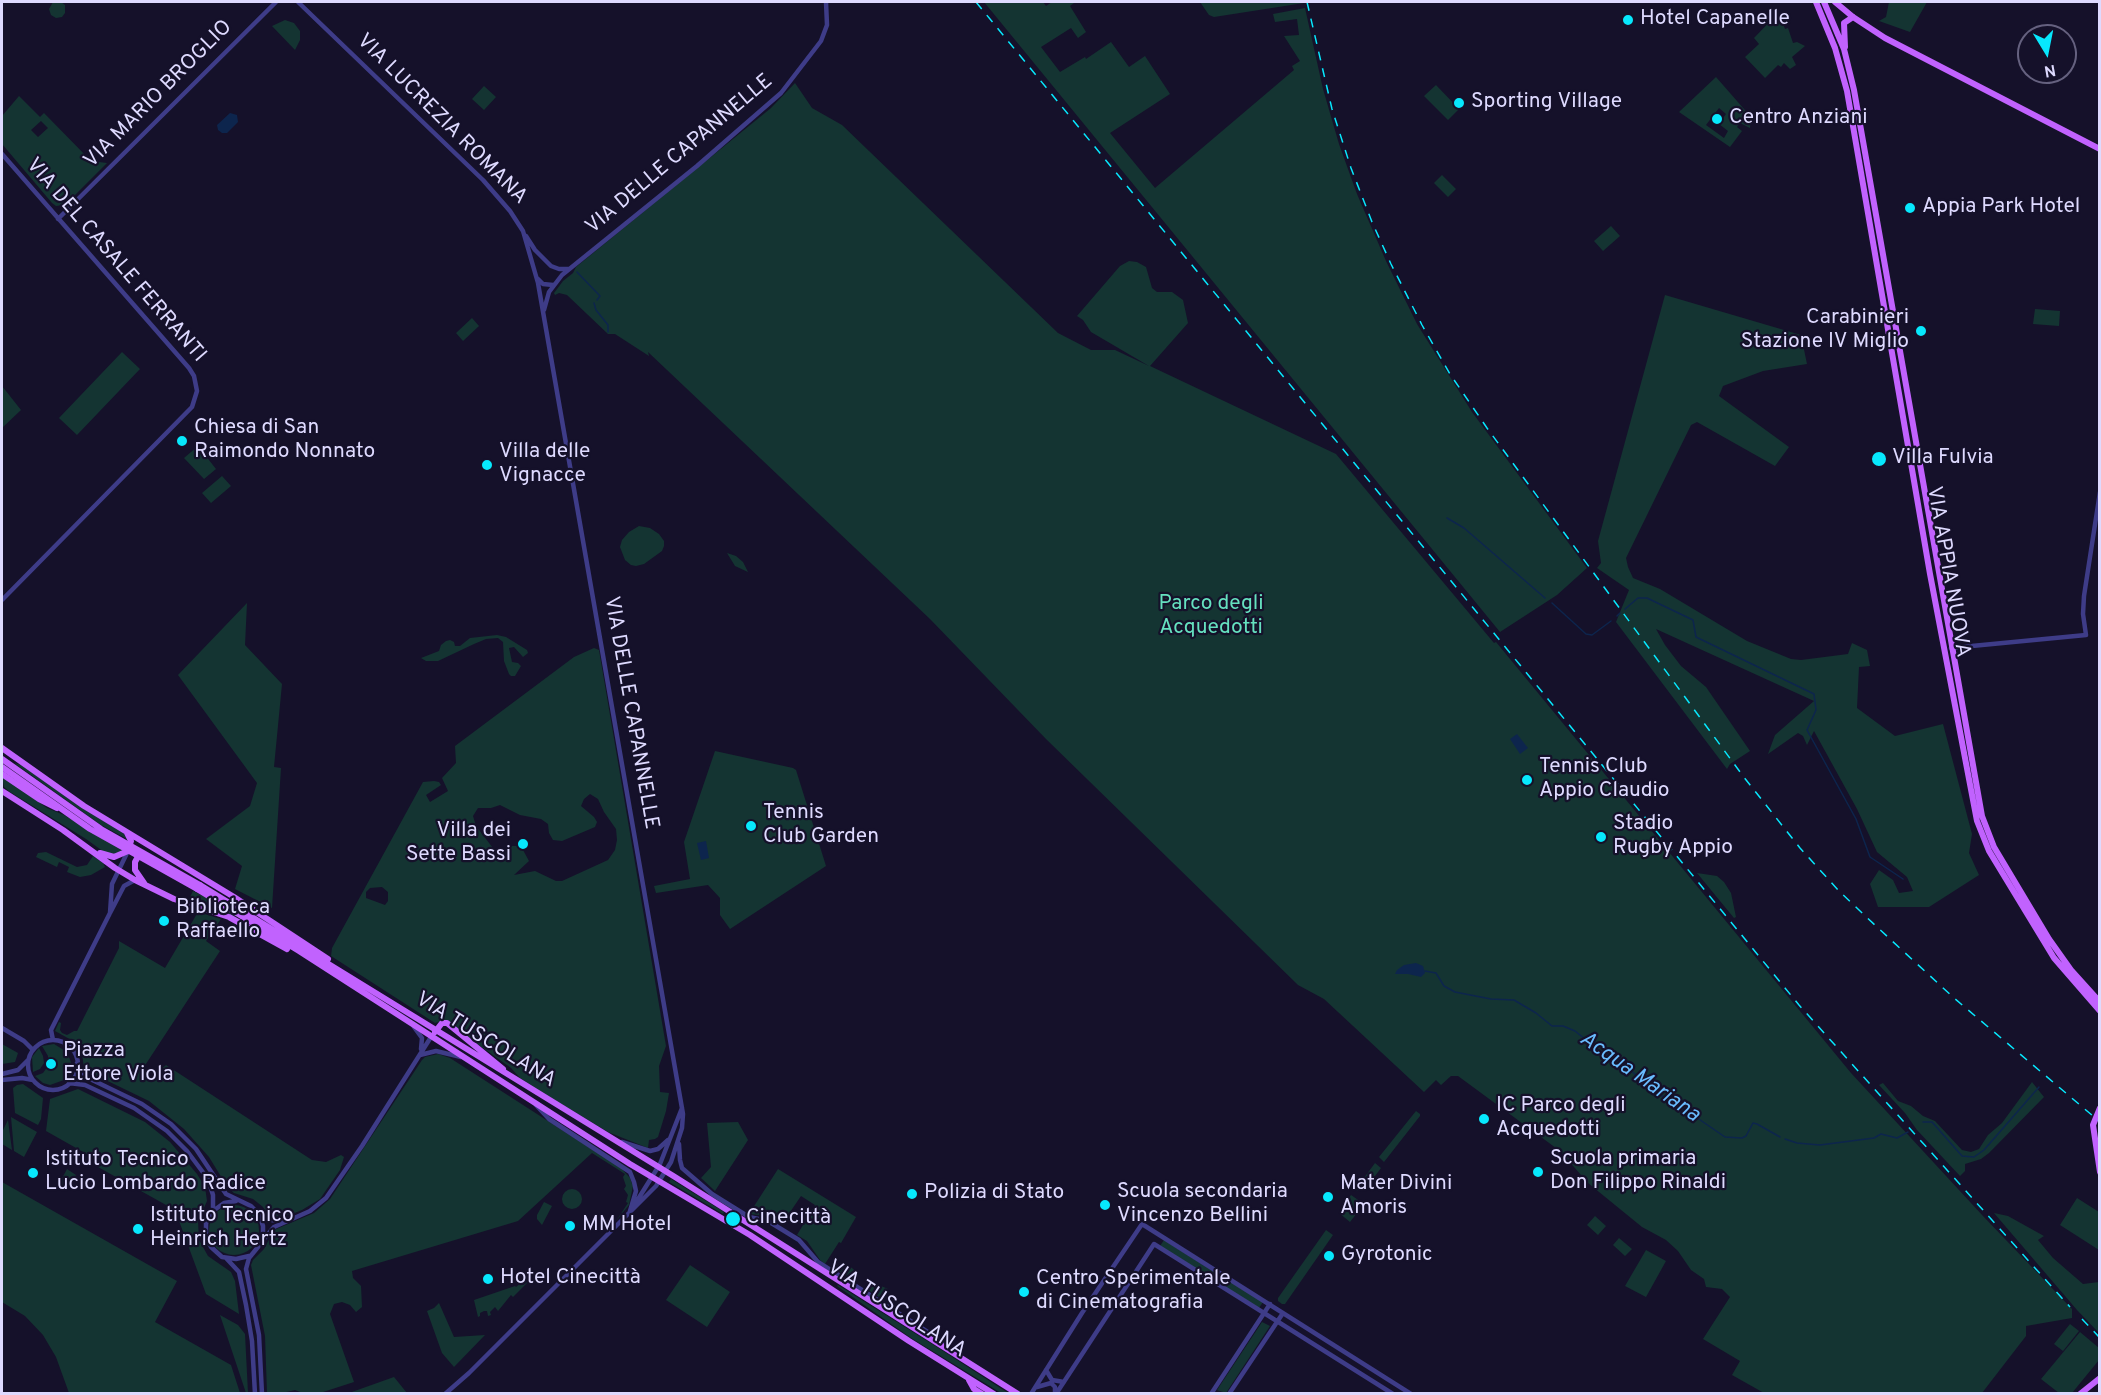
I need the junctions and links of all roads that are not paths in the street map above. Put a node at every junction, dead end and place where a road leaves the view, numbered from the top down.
1 (276, 2) edge
2 (298, 2) edge
3 (826, 2) edge
4 (1816, 2) edge
5 (1824, 2) edge
6 (1835, 2) edge
7 (1853, 17) junction
8 (1846, 56) junction
9 (2100, 149) edge
10 (2, 154) edge
11 (50, 210) junction
12 (64, 212) junction
13 (58, 219) junction
14 (523, 231) junction
15 (551, 266) junction
16 (570, 269) junction
17 (537, 277) junction
18 (554, 283) junction
19 (544, 324) junction
20 (2100, 492) edge
21 (2, 600) edge
22 (1951, 648) junction
23 (1945, 657) junction
24 (2, 748) edge
25 (2, 759) edge
26 (2, 767) edge
27 (2, 774) edge
28 (2, 786) edge
29 (4, 793) edge
30 (61, 809) junction
31 (127, 833) junction
32 (151, 848) junction
33 (93, 850) junction
34 (128, 851) junction
35 (118, 870) junction
36 (135, 880) junction
37 (145, 885) junction
38 (199, 887) junction
39 (110, 913) junction
40 (345, 973) junction
41 (332, 974) junction
42 (2100, 1002) edge
43 (2100, 1011) edge
44 (411, 1024) junction
45 (2, 1029) edge
46 (436, 1030) junction
47 (431, 1037) junction
48 (53, 1040) junction
49 (33, 1050) junction
50 (420, 1054) junction
51 (461, 1057) junction
52 (28, 1060) junction
53 (77, 1063) junction
54 (2, 1074) edge
55 (2, 1080) edge
56 (33, 1080) junction
57 (69, 1083) junction
58 (521, 1084) junction
59 (535, 1103) junction
60 (682, 1108) junction
61 (2100, 1108) edge
62 (682, 1128) junction
63 (605, 1135) junction
64 (670, 1138) junction
65 (658, 1167) junction
66 (666, 1172) junction
67 (2100, 1172) edge
68 (652, 1177) junction
69 (658, 1184) junction
70 (239, 1201) junction
71 (213, 1210) junction
72 (260, 1214) junction
73 (629, 1214) junction
74 (284, 1221) junction
75 (261, 1242) junction
76 (251, 1254) junction
77 (226, 1258) junction
78 (1270, 1304) junction
79 (1264, 1313) junction
80 (1283, 1313) junction
81 (1278, 1321) junction
82 (951, 1352) junction
83 (1046, 1370) junction
84 (964, 1375) junction
85 (2100, 1378) edge
86 (1064, 1382) junction
87 (1034, 1388) junction
88 (255, 1394) edge
89 (262, 1394) edge
90 (445, 1394) edge
91 (982, 1394) edge
92 (994, 1394) edge
93 (1018, 1394) edge
94 (1031, 1394) edge
95 (1056, 1394) edge
96 (1211, 1394) edge
97 (1229, 1394) edge
98 (1393, 1394) edge
99 (1411, 1394) edge
100 (2080, 1394) edge

1 - 12 street, VIA MARIO BROGLIO
2 - 14 street, VIA LUCREZIA ROMANA
3 - 16 street, VIA DELLE CAPANNELLE
4 - 23 main road, VIA APPIA NUOVA
5 - 8 main road, VIA APPIA NUOVA
6 - 7 main road
7 - 8 main road
7 - 9 main road
8 - 22 main road, VIA APPIA NUOVA
10 - 11 street, VIA DEL CASALE FERRANTI
11 - 12 street
11 - 13 street, VIA DEL CASALE FERRANTI
12 - 13 street, VIA MARIO BROGLIO
13 - 21 street, VIA DEL CASALE FERRANTI
14 - 15 street
14 - 17 street, VIA LUCREZIA ROMANA
15 - 16 street
15 - 18 street
16 - 18 street, VIA DELLE CAPANNELLE
17 - 18 street
17 - 19 street, VIA DELLE CAPANNELLE
18 - 19 street, VIA DELLE CAPANNELLE
19 - 60 street, VIA DELLE CAPANNELLE
20 - 22 street
22 - 23 main road
22 - 42 main road, VIA APPIA NUOVA
23 - 43 main road, VIA APPIA NUOVA
24 - 31 main road
25 - 38 main road, VIA TUSCOLANA, bridge
26 - 30 main road, VIA TUSCOLANA, bridge
27 - 30 main road, bridge
28 - 29 main road
29 - 33 main road
30 - 38 main road, VIA TUSCOLANA, bridge
31 - 32 main road
31 - 34 main road
32 - 37 main road
32 - 40 main road
33 - 34 main road
33 - 35 main road
34 - 35 street
35 - 36 main road
35 - 39 street
36 - 37 main road
36 - 39 street
37 - 41 main road
38 - 40 main road, VIA TUSCOLANA
38 - 41 main road, VIA TUSCOLANA
39 - 48 street
40 - 46 main road, VIA TUSCOLANA
41 - 44 main road, VIA TUSCOLANA
44 - 47 main road, VIA TUSCOLANA
44 - 50 street
45 - 49 street
46 - 47 main road
46 - 58 main road, VIA TUSCOLANA
46 - 58 main road
47 - 50 street
47 - 51 main road, VIA TUSCOLANA
48 - 49 street
48 - 53 street
49 - 52 street
50 - 51 street
50 - 74 street
51 - 59 main road, VIA TUSCOLANA
52 - 54 street
52 - 56 street
53 - 57 street
53 - 70 street
55 - 56 street
56 - 57 street
57 - 71 street
58 - 63 main road, VIA TUSCOLANA
59 - 68 main road, VIA TUSCOLANA
59 - 73 street, VIA TUSCOLANA
60 - 62 street, VIA DELLE CAPANNELLE
60 - 64 street
61 - 67 main road
62 - 66 street, VIA DELLE CAPANNELLE
62 - 82 street, VIA TUSCOLANA
63 - 64 street
63 - 65 main road, VIA TUSCOLANA
64 - 65 street
65 - 66 main road, VIA TUSCOLANA
65 - 68 street
66 - 69 street, VIA DELLE CAPANNELLE
66 - 82 main road, VIA TUSCOLANA
68 - 69 main road, VIA TUSCOLANA
68 - 73 street
69 - 73 street, VIA DELLE CAPANNELLE
69 - 84 main road, VIA TUSCOLANA
70 - 71 street
70 - 72 street
71 - 77 street
72 - 74 street
72 - 75 street
73 - 90 street
74 - 75 street
75 - 76 street
76 - 77 street
76 - 89 street
77 - 88 street
78 - 79 street
78 - 80 street
78 - 83 street
79 - 81 street
79 - 86 street
79 - 96 street
80 - 81 street
80 - 99 street
81 - 97 street
81 - 98 street
82 - 93 main road, VIA TUSCOLANA
83 - 86 street
83 - 87 street
84 - 91 main road
84 - 92 main road, VIA TUSCOLANA
85 - 100 main road
86 - 95 street
87 - 94 street
87 - 95 street

